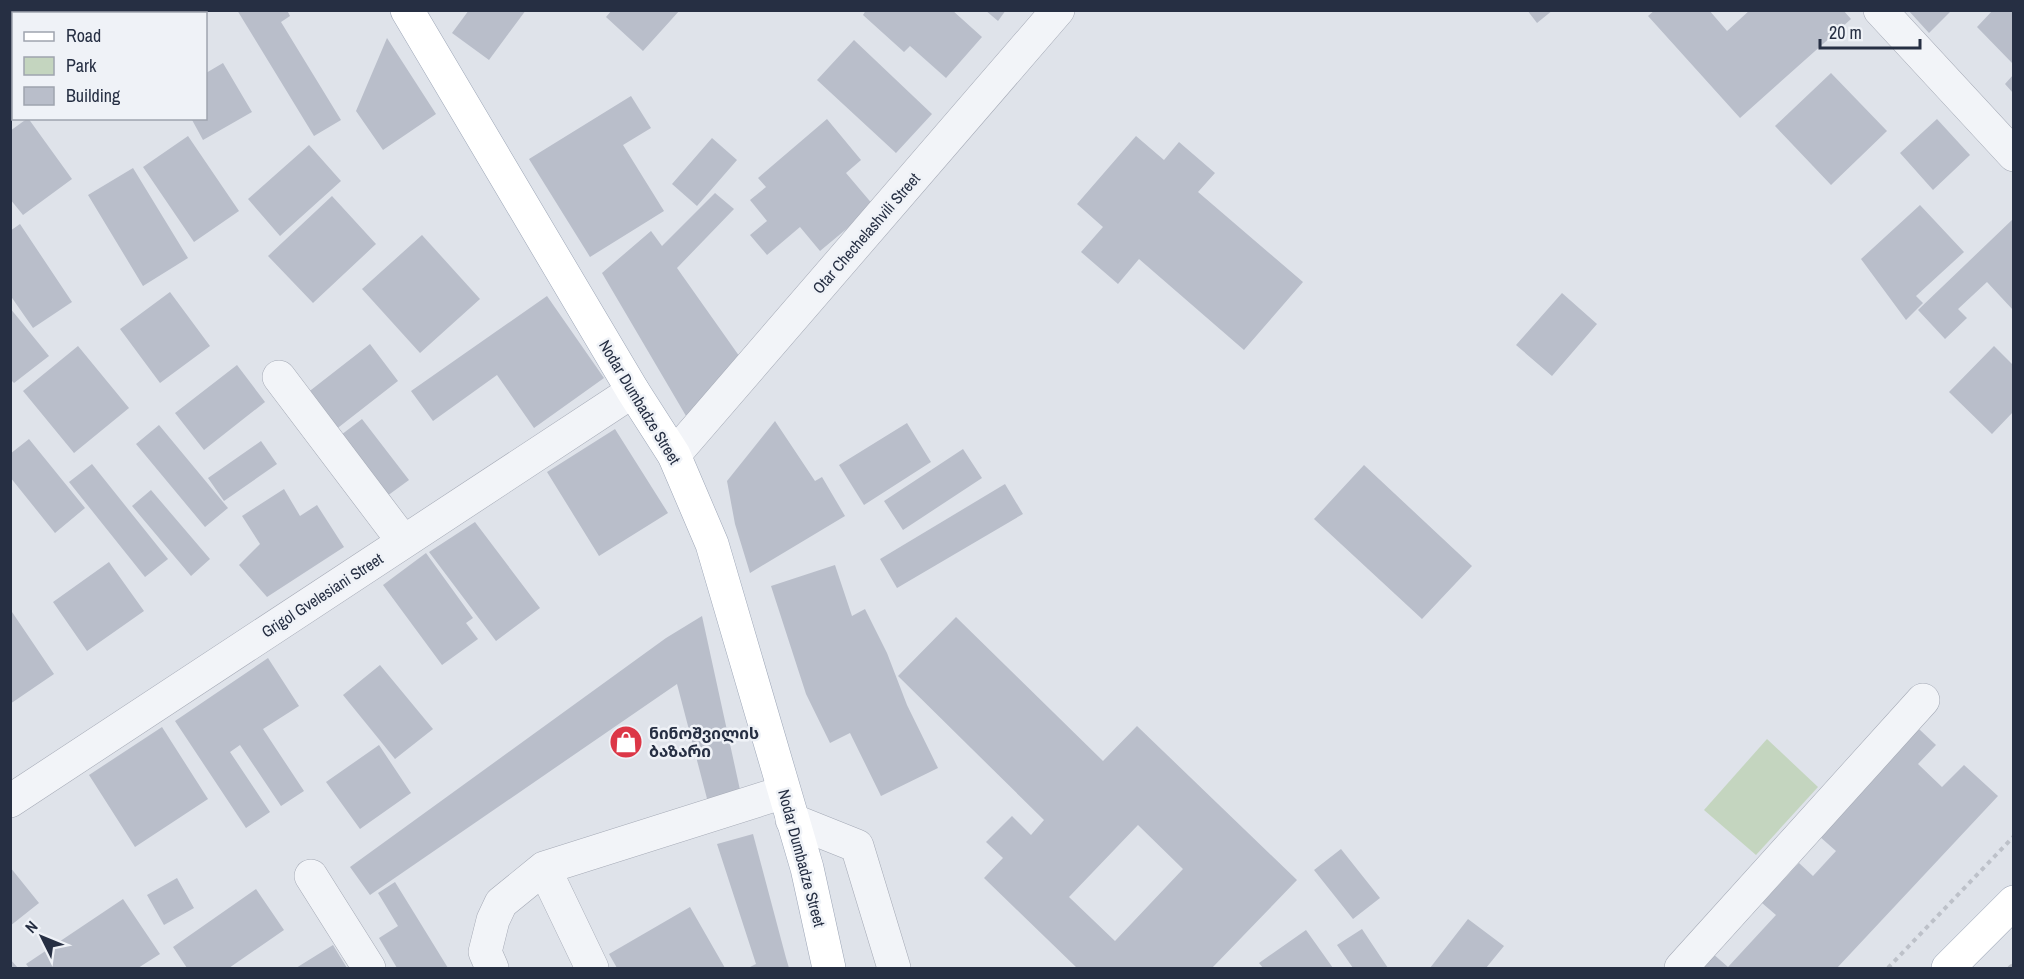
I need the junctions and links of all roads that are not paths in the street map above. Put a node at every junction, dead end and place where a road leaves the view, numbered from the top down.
1 (408, 10) edge
2 (1058, 10) edge
3 (1880, 10) edge
4 (2013, 155) edge
5 (279, 377) dead end
6 (633, 391) junction
7 (674, 455) junction
8 (403, 542) junction
9 (1923, 700) dead end
10 (13, 794) edge
11 (788, 806) junction
12 (544, 868) junction
13 (311, 876) dead end
14 (2013, 902) edge
15 (369, 969) edge
16 (492, 969) edge
17 (592, 969) edge
18 (830, 969) edge
19 (894, 969) edge
20 (1681, 969) edge
21 (1948, 969) edge

1 - 6 main road, Nodar Dumbadze Street
2 - 7 street, Otar Chechelashvili Street
3 - 4 street
5 - 8 street
6 - 7 main road, Nodar Dumbadze Street
6 - 8 street, Grigol Gvelesiani Street
7 - 11 main road, Nodar Dumbadze Street
8 - 10 street, Grigol Gvelesiani Street
9 - 20 street
11 - 12 street
11 - 18 main road, Nodar Dumbadze Street
11 - 19 street
12 - 16 street
12 - 17 street
13 - 15 street
14 - 21 main road

